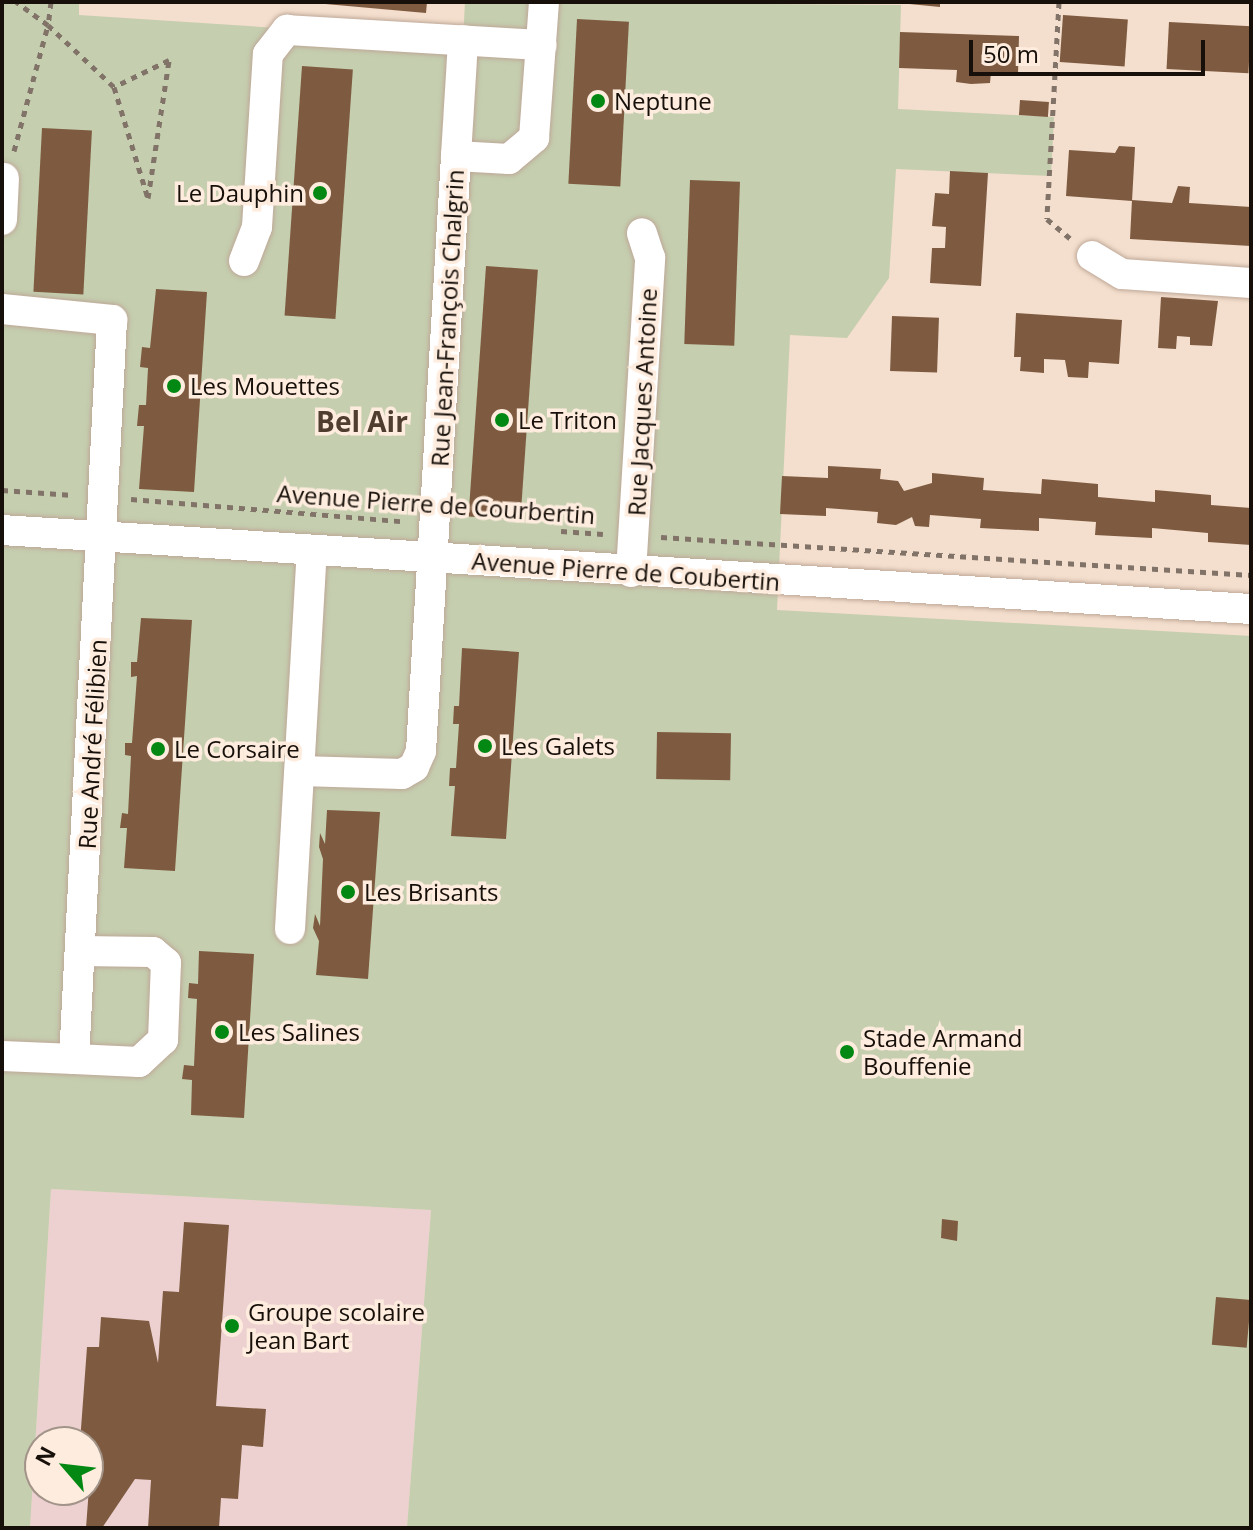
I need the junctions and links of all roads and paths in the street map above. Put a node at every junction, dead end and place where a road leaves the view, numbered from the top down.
1 (16, 2) edge
2 (51, 2) edge
3 (544, 2) edge
4 (1059, 2) edge
5 (48, 25) junction
6 (463, 40) junction
7 (542, 45) junction
8 (114, 87) junction
9 (456, 156) junction
10 (4, 178) joint
11 (2, 220) edge
12 (642, 233) dead end
13 (1092, 256) joint
14 (244, 261) dead end
15 (1251, 283) edge
16 (2, 309) edge
17 (2, 490) edge
18 (104, 497) junction
19 (435, 524) junction
20 (2, 530) edge
21 (557, 531) dead end
22 (634, 536) junction
23 (103, 537) junction
24 (312, 551) junction
25 (433, 559) junction
26 (631, 572) junction
27 (1251, 575) edge
28 (1251, 609) edge
29 (300, 771) junction
30 (290, 929) dead end
31 (80, 951) junction
32 (2, 1056) edge
33 (74, 1059) junction

1 - 5 path
2 - 5 path
3 - 7 street, Rue Jean-François Chalgrin
4 - 13 path
5 - 8 path
5 - 10 path
6 - 7 street
6 - 9 street
6 - 14 street
7 - 9 street, Rue Jean-François Chalgrin
8 - 8 path
9 - 19 street, Rue Jean-François Chalgrin
10 - 11 street
12 - 22 street, Rue Jacques Antoine
13 - 15 street
16 - 18 street, Rue André Félibien
17 - 18 path, Avenue Pierre de Courbertin
18 - 19 path, Avenue Pierre de Courbertin
18 - 23 street, Rue André Félibien
19 - 25 street, Rue Jean-François Chalgrin
20 - 23 street, Avenue Pierre de Coubertin
21 - 22 path, Avenue Pierre de Courbertin
22 - 26 street, Rue Jacques Antoine
22 - 27 path, Avenue Pierre de Courbertin
23 - 24 street, Avenue Pierre de Coubertin
23 - 31 street, Rue André Félibien
24 - 25 street, Avenue Pierre de Coubertin
24 - 29 street
25 - 26 street, Avenue Pierre de Coubertin
25 - 29 street, Rue Jean-François Chalgrin
26 - 28 street, Avenue Pierre de Coubertin
29 - 30 street
31 - 33 street, Rue André Félibien
31 - 33 street
32 - 33 street

